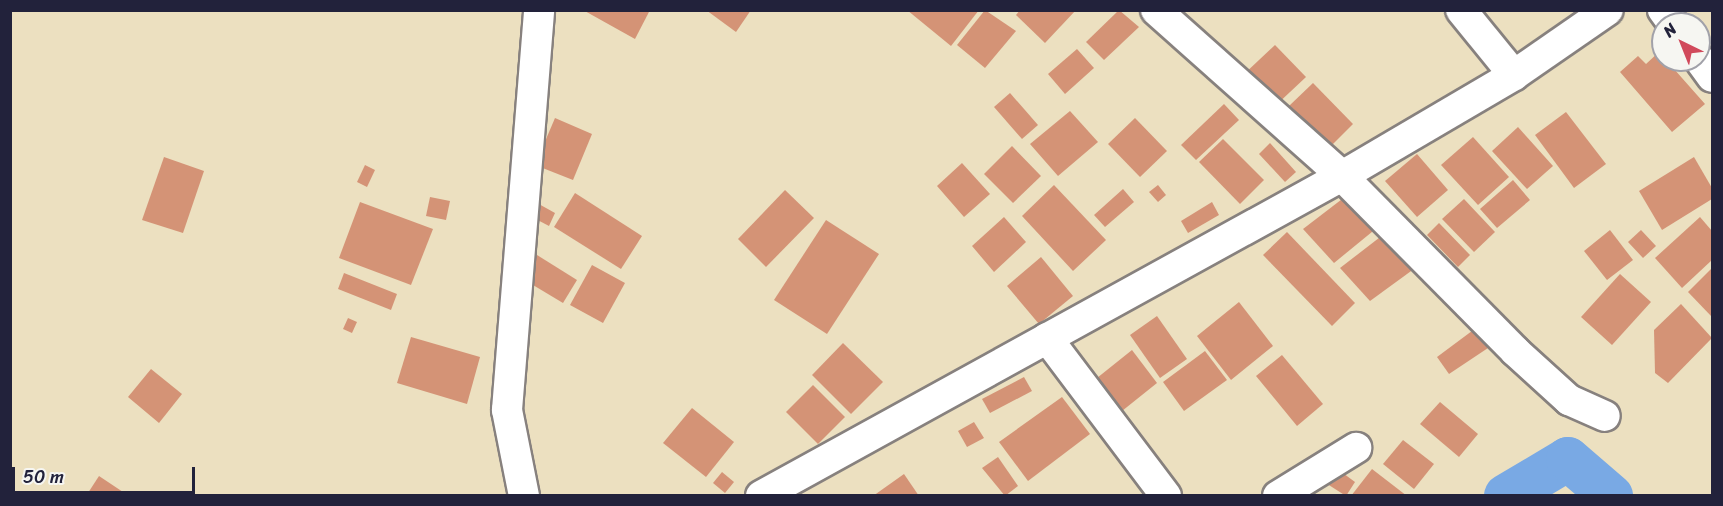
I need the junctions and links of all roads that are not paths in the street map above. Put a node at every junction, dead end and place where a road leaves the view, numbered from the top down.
1 (539, 10) edge
2 (1156, 10) edge
3 (1461, 10) edge
4 (1608, 10) edge
5 (1514, 75) junction
6 (1342, 176) junction
7 (1047, 338) junction
8 (1605, 416) dead end
9 (1356, 448) dead end
10 (524, 495) edge
11 (760, 495) edge
12 (1166, 495) edge
13 (1278, 495) edge

1 - 10 street
2 - 6 street
3 - 5 street
4 - 5 street
5 - 6 street
6 - 7 street
6 - 8 street
7 - 11 street
7 - 12 street
9 - 13 street

